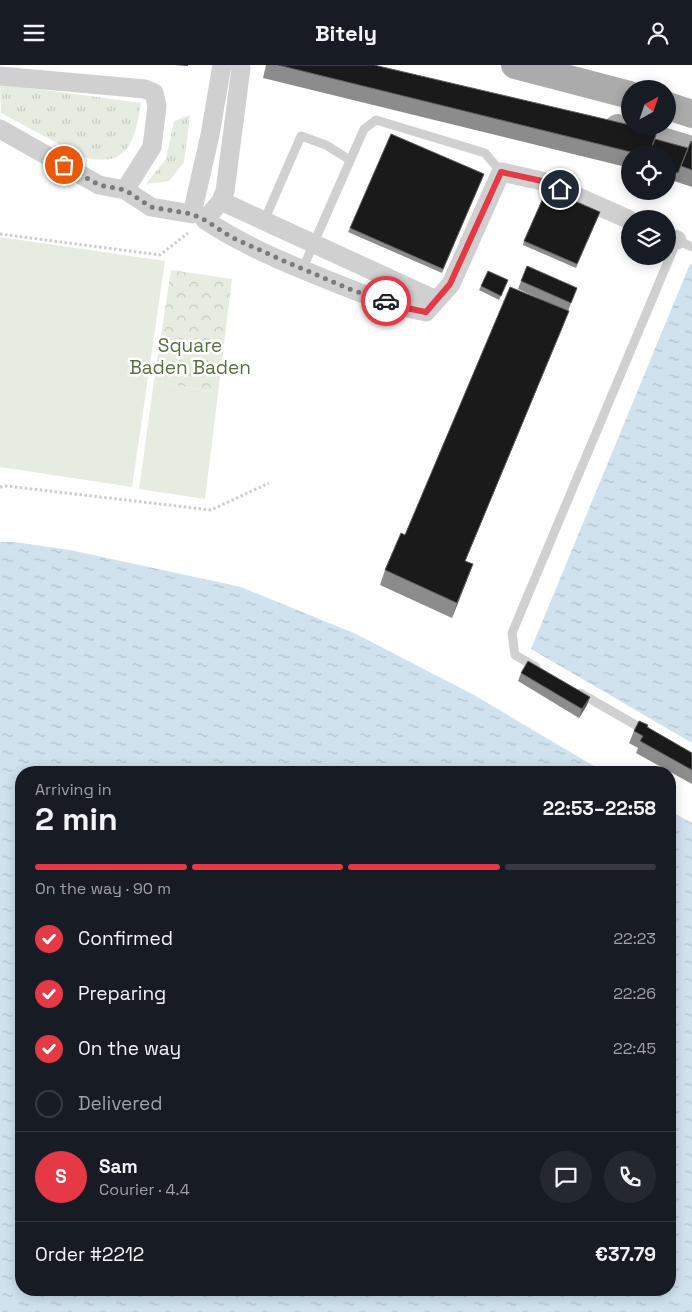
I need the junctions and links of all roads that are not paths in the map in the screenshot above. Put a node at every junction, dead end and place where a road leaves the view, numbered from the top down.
1 (222, 65) edge
2 (239, 65) edge
3 (516, 65) edge
4 (0, 76) edge
5 (621, 93) edge
6 (676, 109) edge
7 (692, 114) edge
8 (593, 122) edge
9 (0, 129) edge
10 (692, 150) edge
11 (350, 160) junction
12 (501, 172) junction
13 (125, 190) junction
14 (223, 196) junction
15 (621, 216) edge
16 (198, 217) junction
17 (264, 221) junction
18 (679, 241) edge
19 (314, 244) junction
20 (302, 269) junction
21 (436, 300) junction
22 (541, 670) edge
23 (574, 689) edge
24 (658, 738) edge

1 - 16 street
2 - 14 street
3 - 5 main road
4 - 13 street
6 - 7 main road
8 - 10 main road
9 - 13 street
11 - 12 lane
11 - 17 lane
11 - 19 lane
12 - 15 street
12 - 21 street
13 - 16 street
14 - 16 street
14 - 17 street
16 - 20 street
17 - 19 street
18 - 22 lane
19 - 20 lane
19 - 21 street
20 - 21 street
23 - 24 lane

